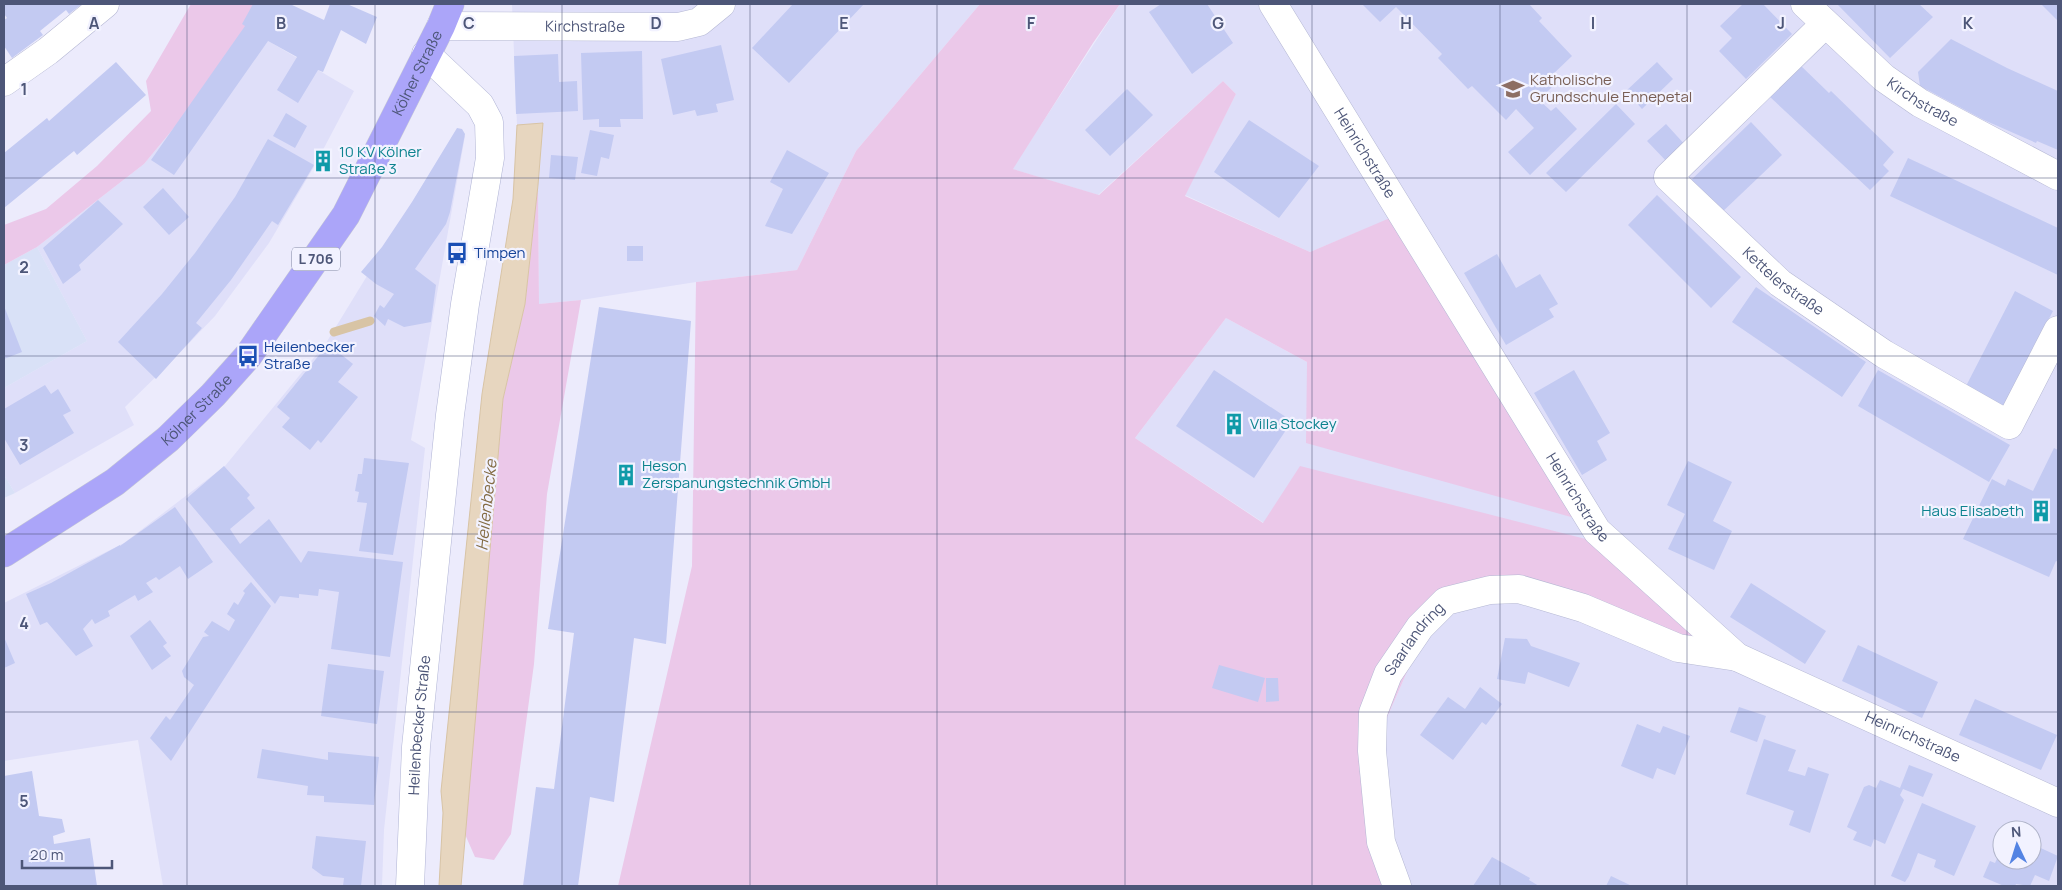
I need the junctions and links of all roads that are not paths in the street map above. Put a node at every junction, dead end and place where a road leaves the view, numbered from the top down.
1 (105, 4) edge
2 (720, 4) edge
3 (1273, 4) edge
4 (1805, 4) edge
5 (445, 15) edge
6 (1826, 24) junction
7 (426, 54) junction
8 (4, 82) edge
9 (2058, 176) edge
10 (2058, 330) edge
11 (4, 553) edge
12 (1737, 657) junction
13 (2058, 803) edge
14 (410, 886) edge
15 (1397, 886) edge

1 - 8 street
2 - 5 street, Kirchstraße
3 - 12 street, Heinrichstraße
4 - 6 street, Kirchstraße
5 - 7 main road, Kölner Straße
6 - 9 street, Kirchstraße
6 - 10 street, Kettelerstraße
7 - 11 main road, Kölner Straße / L 706
7 - 14 street, Heilenbecker Straße
12 - 13 street, Heinrichstraße
12 - 15 street, Saarlandring

